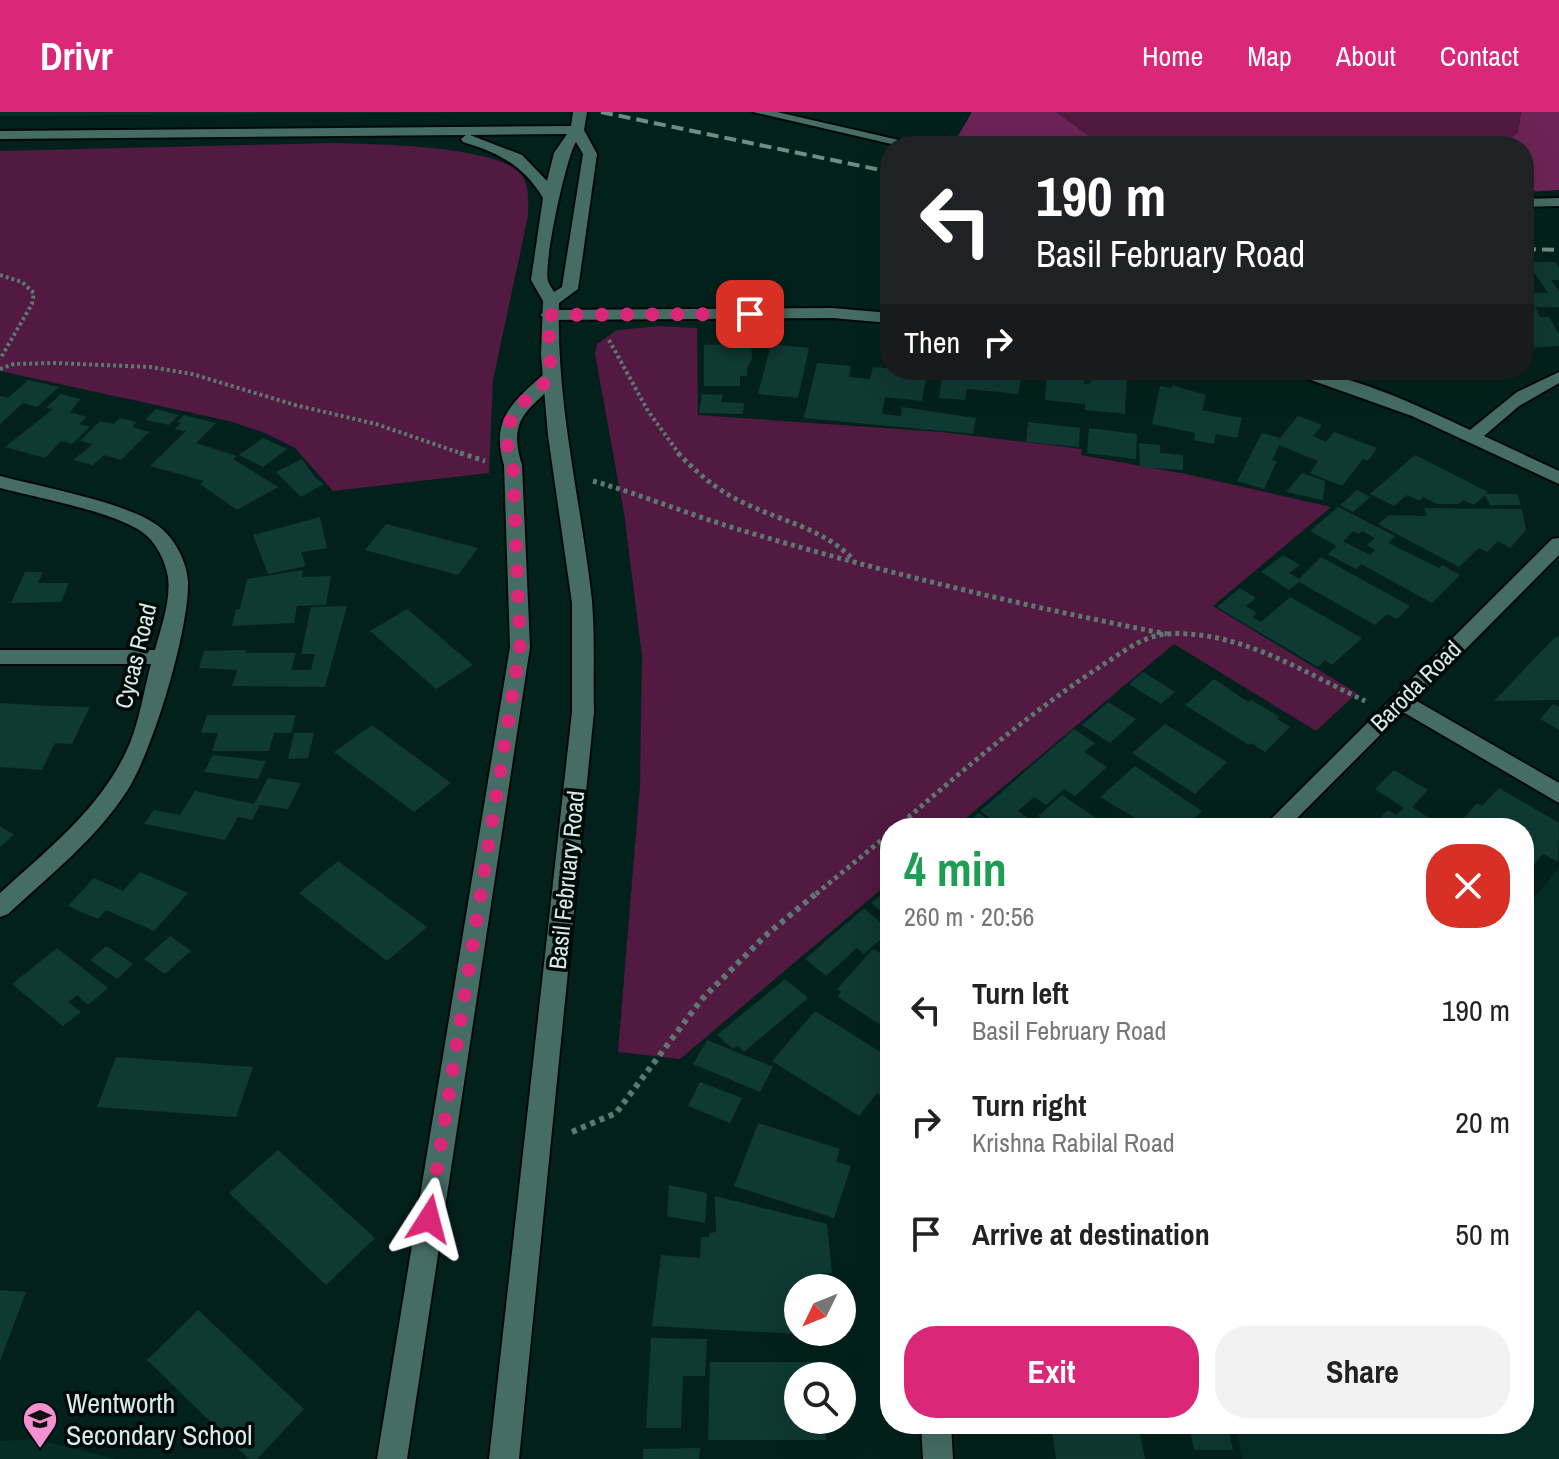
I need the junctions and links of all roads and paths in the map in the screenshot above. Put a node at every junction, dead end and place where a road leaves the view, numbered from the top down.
1 (580, 112) edge
2 (759, 112) edge
3 (577, 130) junction
4 (448, 133) junction
5 (0, 135) edge
6 (880, 138) edge
7 (551, 198) junction
8 (1559, 202) edge
9 (1534, 203) edge
10 (0, 275) edge
11 (550, 308) junction
12 (597, 315) junction
13 (880, 317) edge
14 (0, 359) edge
15 (551, 377) junction
16 (1559, 377) edge
17 (1331, 380) edge
18 (1473, 437) junction
19 (1559, 478) edge
20 (0, 482) edge
21 (1559, 544) edge
22 (853, 559) dead end
23 (0, 657) edge
24 (164, 657) junction
25 (1395, 706) junction
26 (1559, 794) edge
27 (908, 818) edge
28 (1283, 818) edge
29 (880, 841) edge
30 (0, 907) edge
31 (538, 1147) junction
32 (937, 1434) edge
33 (392, 1459) edge
34 (504, 1459) edge
35 (938, 1459) edge

1 - 3 street
2 - 6 lane
3 - 4 street
3 - 7 street, Basil February Road
3 - 11 street
4 - 5 street
4 - 7 street
7 - 11 street, Basil February Road
8 - 9 lane
10 - 14 path
11 - 12 street
11 - 15 street, Basil February Road
12 - 13 street
12 - 22 path
15 - 31 street, Basil February Road
15 - 33 street
16 - 18 street
17 - 18 street
18 - 19 street
20 - 24 street, Cycas Road
21 - 25 street, Baroda Road
23 - 24 street
24 - 30 street, Cycas Road
25 - 26 street
25 - 27 path
25 - 28 street, Baroda Road
29 - 31 path
31 - 34 street, Basil February Road
32 - 35 street

